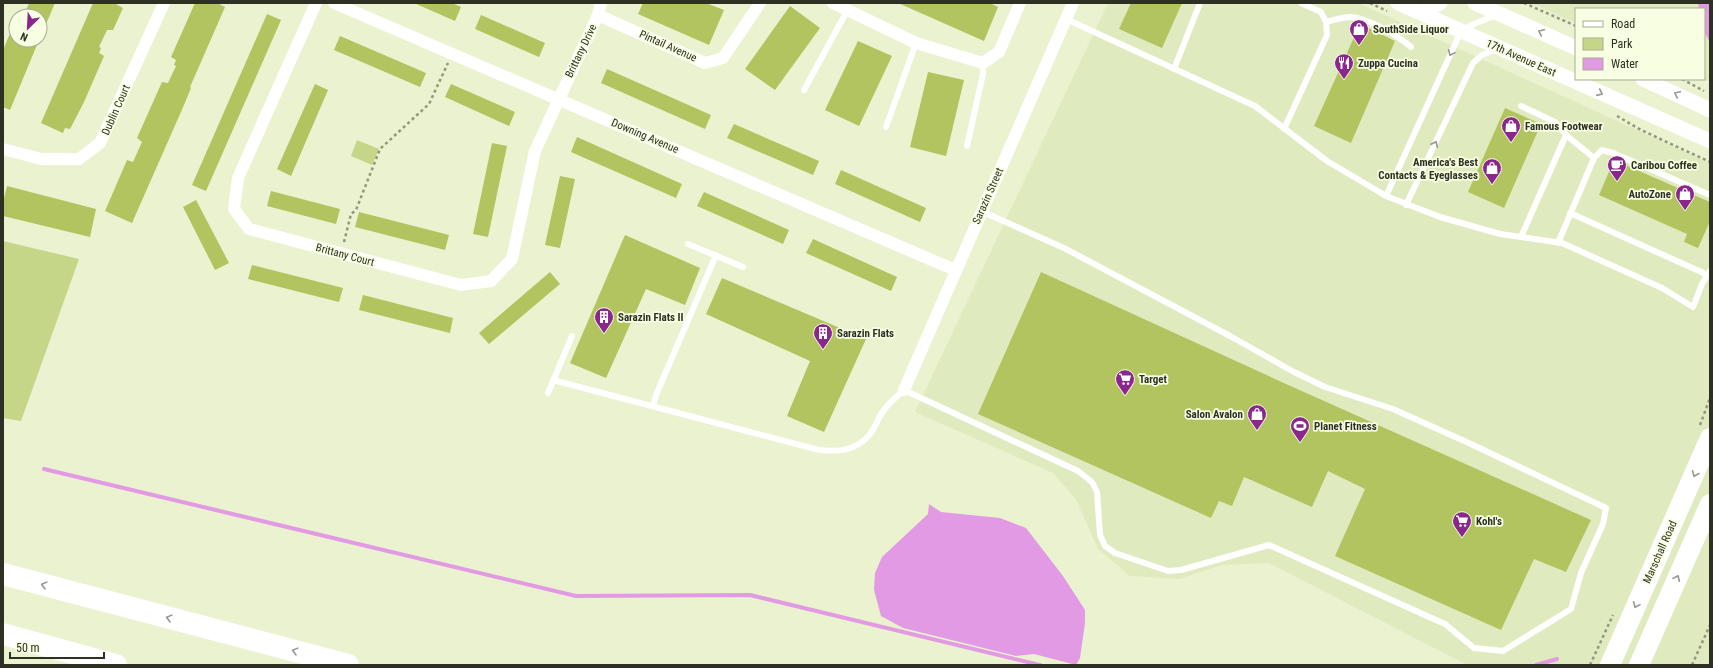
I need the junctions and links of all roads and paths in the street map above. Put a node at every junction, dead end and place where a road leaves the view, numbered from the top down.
1 (164, 3) edge
2 (316, 3) edge
3 (334, 3) edge
4 (601, 3) edge
5 (760, 3) edge
6 (833, 3) edge
7 (1020, 3) edge
8 (1073, 3) edge
9 (1200, 3) edge
10 (1301, 3) edge
11 (1398, 3) edge
12 (1428, 3) edge
13 (1440, 3) edge
14 (1475, 3) edge
15 (1524, 3) edge
16 (847, 11) junction
17 (1501, 14) junction
18 (598, 16) junction
19 (1066, 19) junction
20 (1326, 22) junction
21 (1575, 26) edge
22 (1461, 32) junction
23 (916, 43) junction
24 (1411, 47) dead end
25 (1499, 48) junction
26 (1575, 48) edge
27 (453, 54) junction
28 (983, 63) junction
29 (1174, 69) junction
30 (1645, 80) edge
31 (1684, 80) edge
32 (804, 90) dead end
33 (1707, 93) dead end
34 (558, 99) junction
35 (1521, 106) dead end
36 (1710, 110) edge
37 (886, 127) dead end
38 (1284, 129) junction
39 (1566, 134) junction
40 (1710, 141) edge
41 (967, 146) dead end
42 (3, 149) edge
43 (1594, 158) junction
44 (1710, 195) edge
45 (1386, 196) junction
46 (1406, 204) junction
47 (981, 211) junction
48 (1570, 213) junction
49 (1521, 237) junction
50 (1558, 243) junction
51 (688, 244) dead end
52 (340, 253) junction
53 (716, 255) junction
54 (743, 267) dead end
55 (956, 270) junction
56 (1709, 273) edge
57 (572, 336) dead end
58 (553, 380) junction
59 (904, 390) junction
60 (548, 393) dead end
61 (653, 406) junction
62 (1710, 438) edge
63 (1710, 504) edge
64 (3, 574) edge
65 (1710, 625) edge
66 (3, 634) edge
67 (344, 664) edge
68 (116, 665) edge
69 (1610, 665) edge
70 (1639, 665) edge
71 (1692, 665) edge

1 - 42 street, Dublin Court
2 - 52 street, Brittany Court
3 - 27 street, Downing Avenue
4 - 18 street, Brittany Drive
5 - 18 street, Pintail Avenue
6 - 16 street
7 - 28 street
8 - 19 street, Sarazin Street
9 - 29 lane
10 - 20 lane
11 - 22 street, 17th Avenue East
12 - 13 street
14 - 17 street
15 - 21 path
16 - 23 street
16 - 32 lane
17 - 22 lane
26 -> 17 street
18 - 34 street, Brittany Drive
19 - 29 lane
19 - 47 street, Sarazin Street
20 - 24 lane
20 - 38 lane
22 - 25 street, 17th Avenue East
22 -> 45 lane
23 - 28 street
23 - 37 lane
25 -> 40 street, 17th Avenue East
46 -> 25 lane
27 - 34 street, Downing Avenue
27 - 52 path
28 - 41 lane
29 - 38 lane
36 -> 30 street
31 - 33 path
34 - 52 street, Brittany Court
34 - 55 street, Downing Avenue
35 - 39 lane
38 - 45 lane
39 - 43 lane
39 - 49 lane
43 - 44 lane
43 - 48 lane
45 - 46 lane
46 - 49 lane
47 - 55 street, Sarazin Street
47 - 59 lane
48 - 50 lane
48 - 56 lane
49 - 50 lane
50 - 56 lane
51 - 53 lane
53 - 54 lane
53 - 61 lane
55 - 59 street, Sarazin Street
57 - 58 lane
58 - 60 lane
58 - 61 lane
59 - 61 lane
62 -> 69 highway, Marschall Road
70 -> 63 highway
67 -> 64 highway
65 - 71 path
66 - 68 highway

